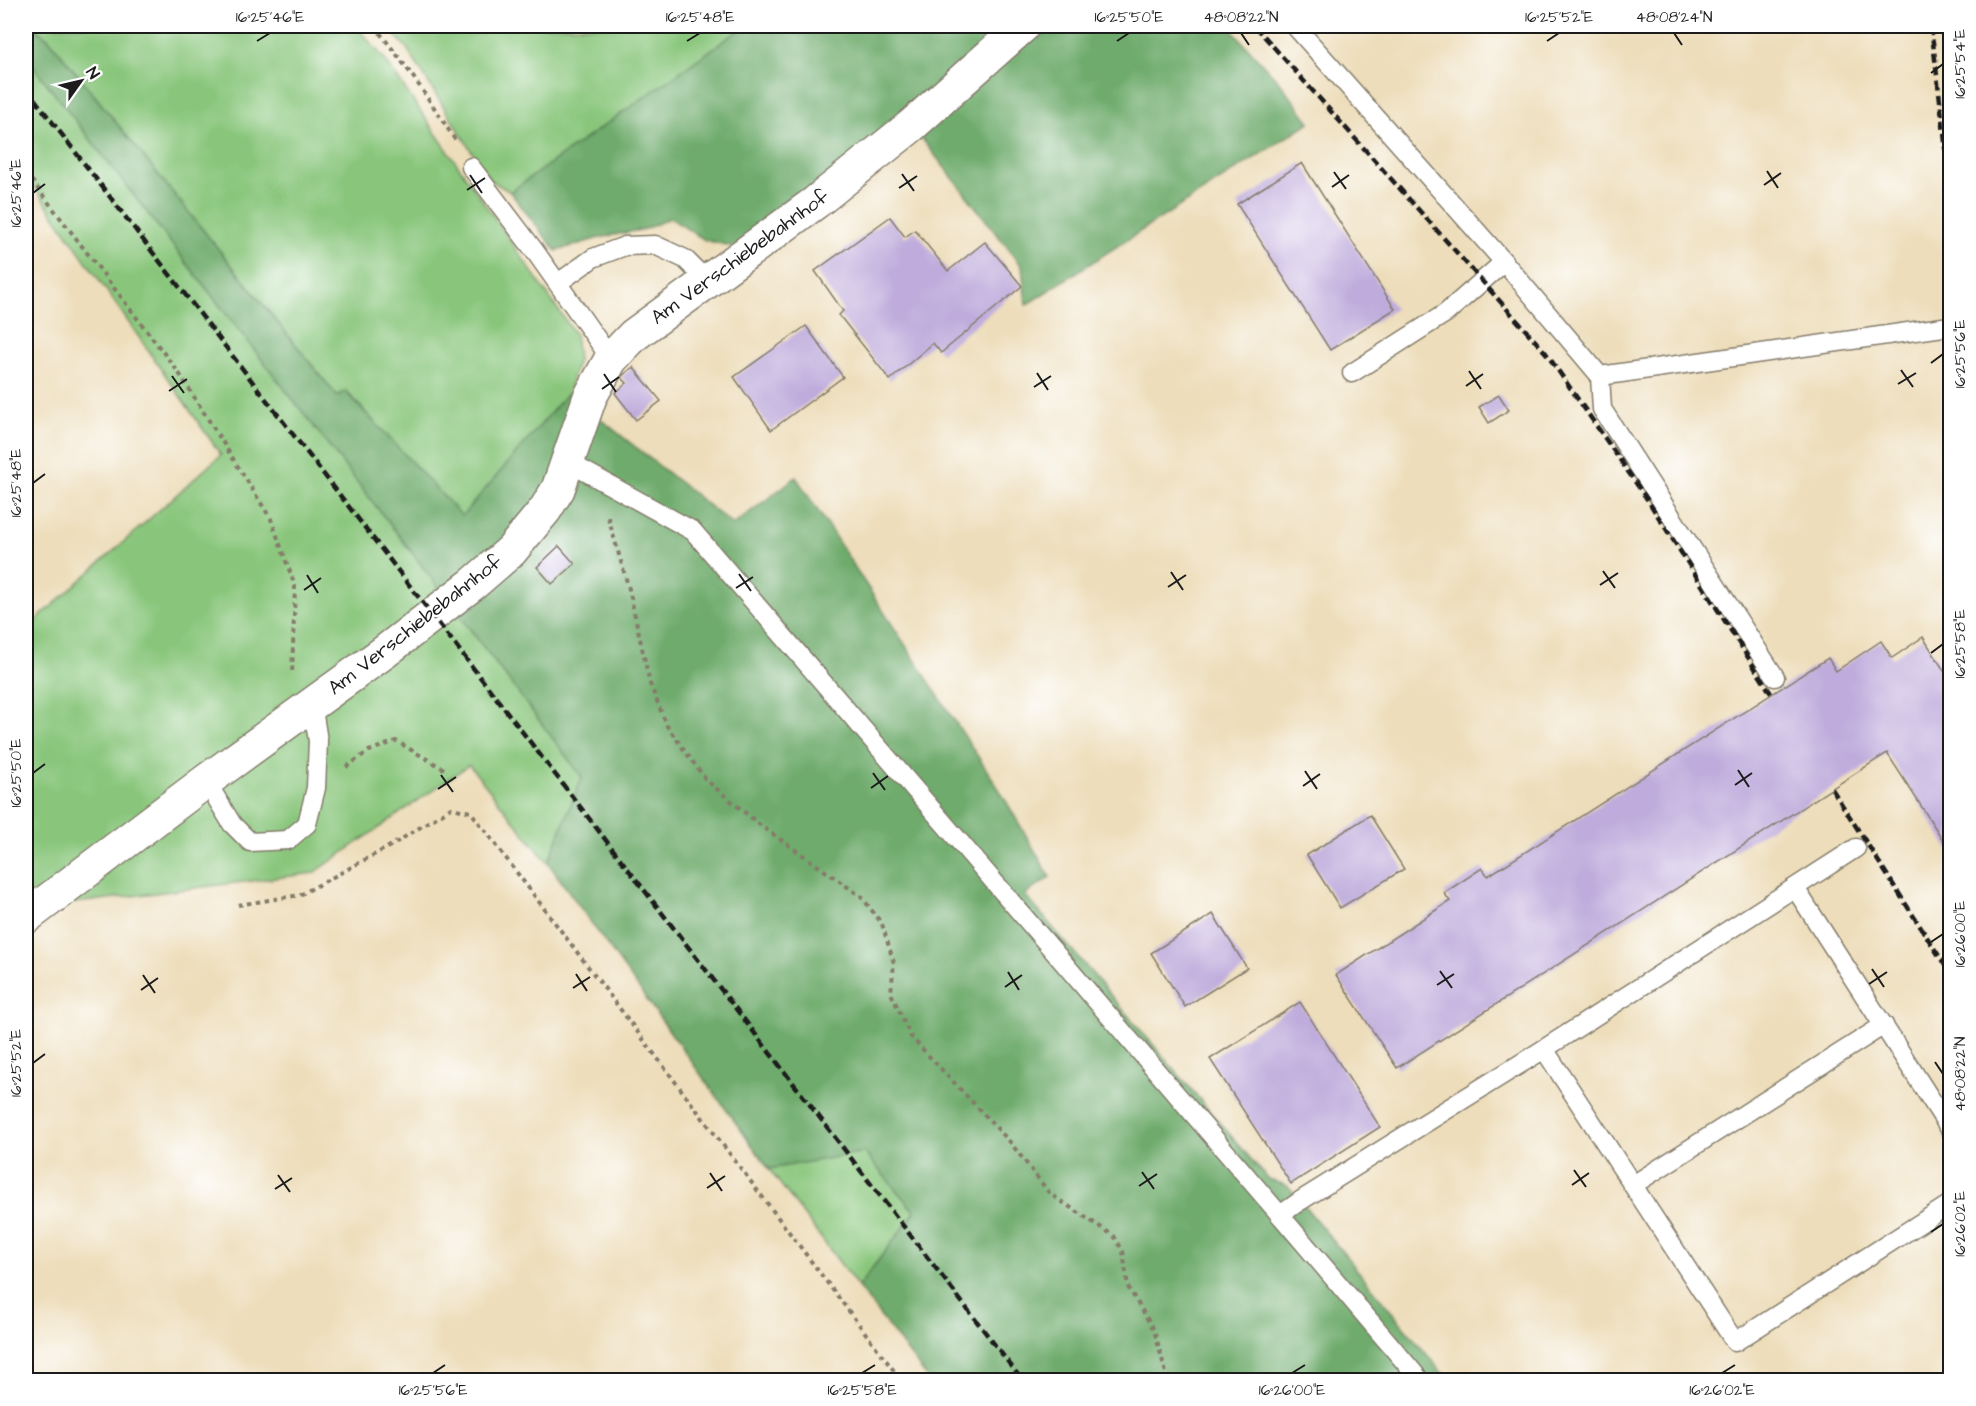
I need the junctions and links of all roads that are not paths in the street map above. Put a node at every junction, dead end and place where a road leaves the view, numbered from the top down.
1 (1023, 26) edge
2 (1295, 26) edge
3 (471, 167) road end
4 (1504, 262) junction
5 (708, 282) junction
6 (558, 283) junction
7 (1950, 326) edge
8 (612, 359) junction
9 (1352, 373) dead end
10 (1600, 376) junction
11 (568, 462) junction
12 (1775, 677) dead end
13 (302, 711) junction
14 (206, 781) junction
15 (1856, 848) dead end
16 (1795, 888) junction
17 (31, 913) edge
18 (1884, 1025) junction
19 (1544, 1049) junction
20 (1950, 1129) edge
21 (1633, 1185) junction
22 (1950, 1204) edge
23 (1280, 1215) junction
24 (1420, 1380) edge

1 - 5 street, Am Verschiebebahnhof
2 - 4 lane
3 - 6 lane
4 - 9 lane
4 - 10 lane
5 - 6 lane
5 - 8 street, Am Verschiebebahnhof
6 - 8 lane
7 - 10 lane
8 - 11 street, Am Verschiebebahnhof
10 - 12 lane
11 - 13 street, Am Verschiebebahnhof
11 - 23 lane
13 - 14 street, Am Verschiebebahnhof
13 - 14 lane
14 - 17 street, Am Verschiebebahnhof
15 - 16 lane
16 - 18 lane
16 - 19 lane
18 - 20 lane
18 - 21 lane
19 - 21 lane
19 - 23 lane
21 - 22 lane
23 - 24 lane

